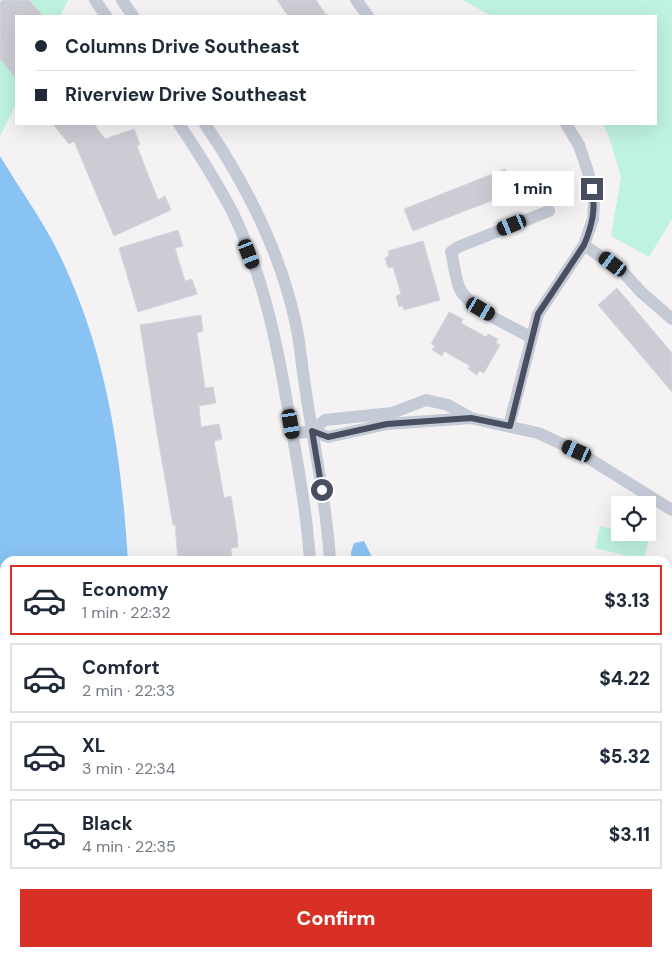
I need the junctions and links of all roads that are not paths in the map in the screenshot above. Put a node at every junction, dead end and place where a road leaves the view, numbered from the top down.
1 (95, 0) edge
2 (122, 0) edge
3 (356, 0) edge
4 (105, 15) edge
5 (132, 15) edge
6 (367, 15) edge
7 (180, 125) edge
8 (206, 125) edge
9 (567, 125) edge
10 (549, 211) dead end
11 (584, 245) junction
12 (672, 319) edge
13 (532, 338) junction
14 (471, 418) junction
15 (510, 426) junction
16 (312, 431) junction
17 (292, 434) junction
18 (672, 510) edge
19 (309, 556) edge
20 (329, 556) edge
21 (672, 840) edge
22 (672, 858) edge

1 - 4 street
2 - 5 street
3 - 6 street
7 - 17 street
8 - 16 street
9 - 11 street
10 - 13 street
11 - 12 street
11 - 13 street
13 - 15 street
14 - 15 street
14 - 16 street
14 - 16 street
15 - 18 street
16 - 17 street
16 - 20 street
17 - 19 street
21 - 22 street

